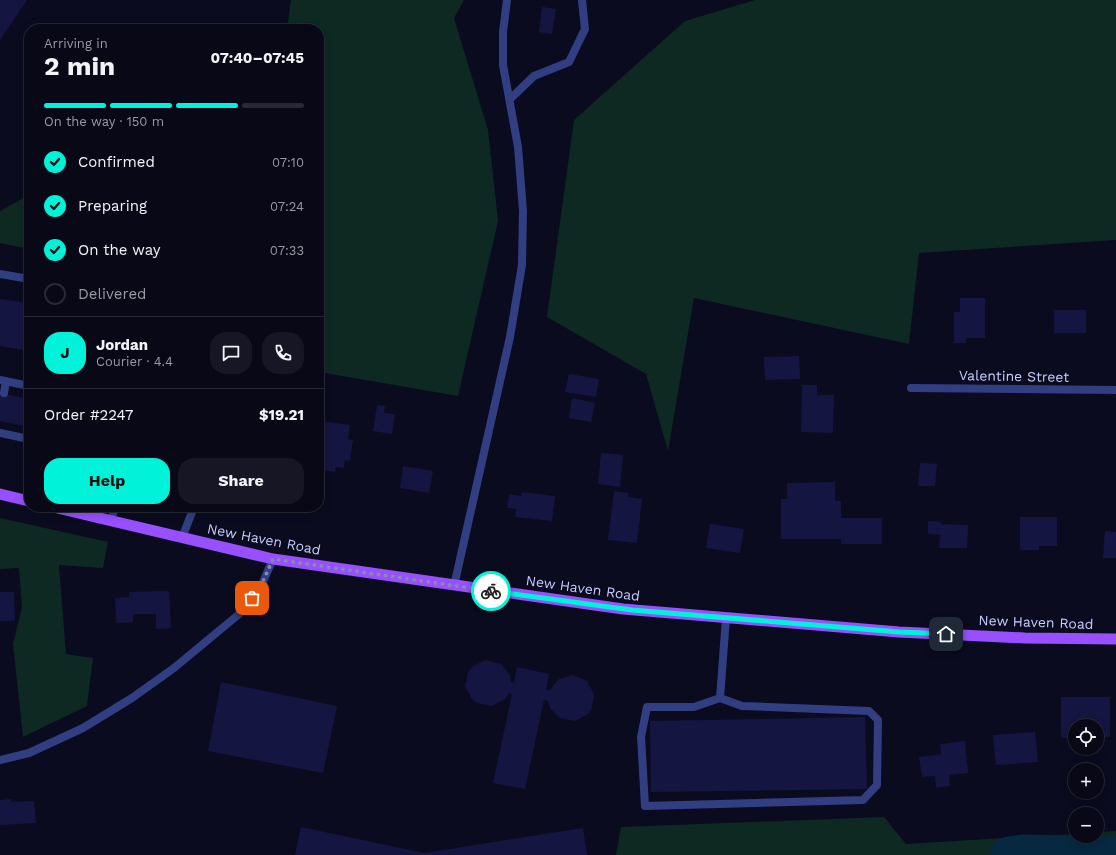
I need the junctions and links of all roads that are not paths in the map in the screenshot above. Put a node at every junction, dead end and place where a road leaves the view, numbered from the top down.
1 (507, 0) edge
2 (582, 0) edge
3 (510, 98) junction
4 (0, 274) edge
5 (24, 278) edge
6 (3, 380) edge
7 (24, 385) edge
8 (911, 388) dead end
9 (1116, 390) edge
10 (4, 393) dead end
11 (0, 433) edge
12 (24, 438) edge
13 (0, 494) edge
14 (24, 500) edge
15 (88, 512) edge
16 (113, 512) edge
17 (192, 512) edge
18 (111, 521) junction
19 (182, 538) junction
20 (273, 559) junction
21 (454, 586) junction
22 (726, 618) junction
23 (1116, 639) edge
24 (720, 698) junction
25 (0, 760) edge

1 - 3 street
2 - 3 street
3 - 21 street
4 - 5 street
6 - 7 street
6 - 10 street
8 - 9 street, Valentine Street
11 - 12 street
13 - 14 main road
15 - 18 main road, New Haven Road
16 - 18 street
17 - 19 street
18 - 19 main road, New Haven Road
19 - 20 main road, New Haven Road
20 - 21 main road, New Haven Road
20 - 25 street
21 - 22 main road, New Haven Road
22 - 23 main road, New Haven Road
22 - 24 street
24 - 24 street

